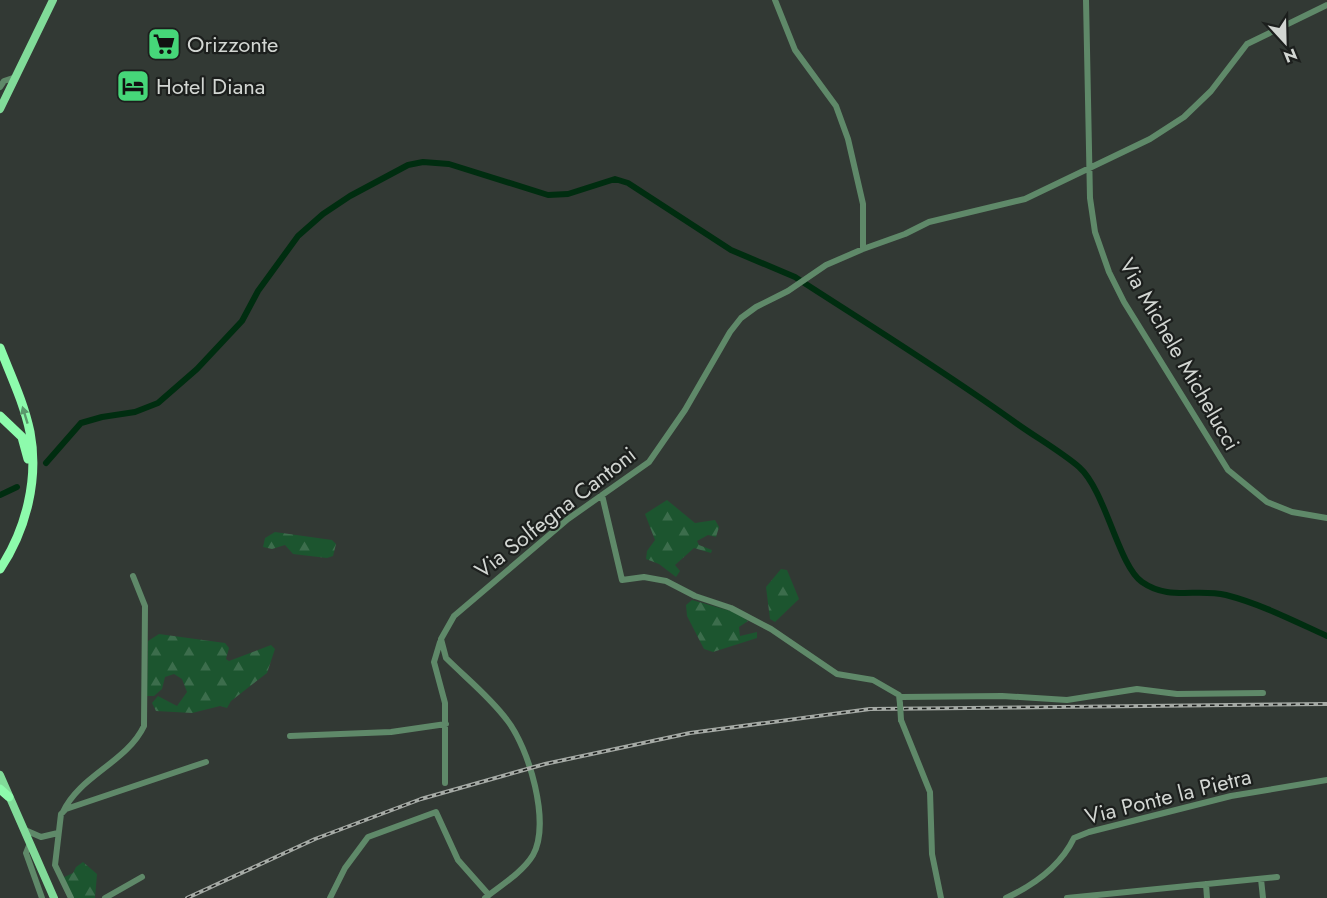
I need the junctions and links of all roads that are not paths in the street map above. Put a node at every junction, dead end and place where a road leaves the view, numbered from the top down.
1 (53, 0) edge
2 (775, 0) edge
3 (1086, 0) edge
4 (1327, 2) edge
5 (16, 76) junction
6 (0, 87) edge
7 (0, 109) edge
8 (1089, 168) junction
9 (863, 249) junction
10 (0, 348) edge
11 (0, 416) edge
12 (31, 473) junction
13 (602, 495) junction
14 (1327, 518) edge
15 (0, 569) edge
16 (133, 576) dead end
17 (441, 639) junction
18 (449, 661) junction
19 (435, 670) junction
20 (1263, 693) dead end
21 (901, 701) junction
22 (446, 724) junction
23 (290, 736) dead end
24 (206, 762) dead end
25 (0, 776) edge
26 (1327, 780) edge
27 (445, 783) dead end
28 (0, 789) edge
29 (9, 797) junction
30 (63, 812) junction
31 (25, 830) junction
32 (58, 832) junction
33 (41, 837) junction
34 (32, 847) junction
35 (142, 877) dead end
36 (1277, 877) dead end
37 (1261, 879) junction
38 (1206, 884) junction
39 (487, 896) edge
40 (42, 898) edge
41 (54, 898) edge
42 (71, 898) edge
43 (105, 898) edge
44 (330, 898) edge
45 (941, 898) edge
46 (1006, 898) edge
47 (1067, 898) edge
48 (1208, 898) edge
49 (1263, 898) edge

1 - 5 main road
2 - 9 street
3 - 8 street, Via Michele Michelucci
4 - 8 street, Via Solfegna Cantoni
5 - 6 street
5 - 7 main road
8 - 9 street, Via Solfegna Cantoni
8 - 14 street, Via Michele Michelucci
9 - 13 street, Via Solfegna Cantoni
12 -> 10 highway
11 - 12 highway
12 - 15 highway
13 - 17 street, Via Solfegna Cantoni
13 - 21 street
16 - 30 street
17 - 18 street
17 - 19 street, Via Solfegna Cantoni
18 - 19 street
18 - 39 street
19 - 22 street
20 - 21 street
21 - 45 street, bridge
22 - 23 street
22 - 27 street
24 - 30 street
25 - 29 main road
26 - 46 street, Via Ponte la Pietra
28 - 29 highway
29 - 31 main road
30 - 32 street
31 - 33 street
31 - 34 main road
32 - 33 street
32 - 42 street
33 - 34 street
34 - 40 street
34 - 41 main road
35 - 43 street
36 - 37 street
37 - 38 street
37 - 49 street
38 - 47 street
38 - 48 street
39 - 44 street

